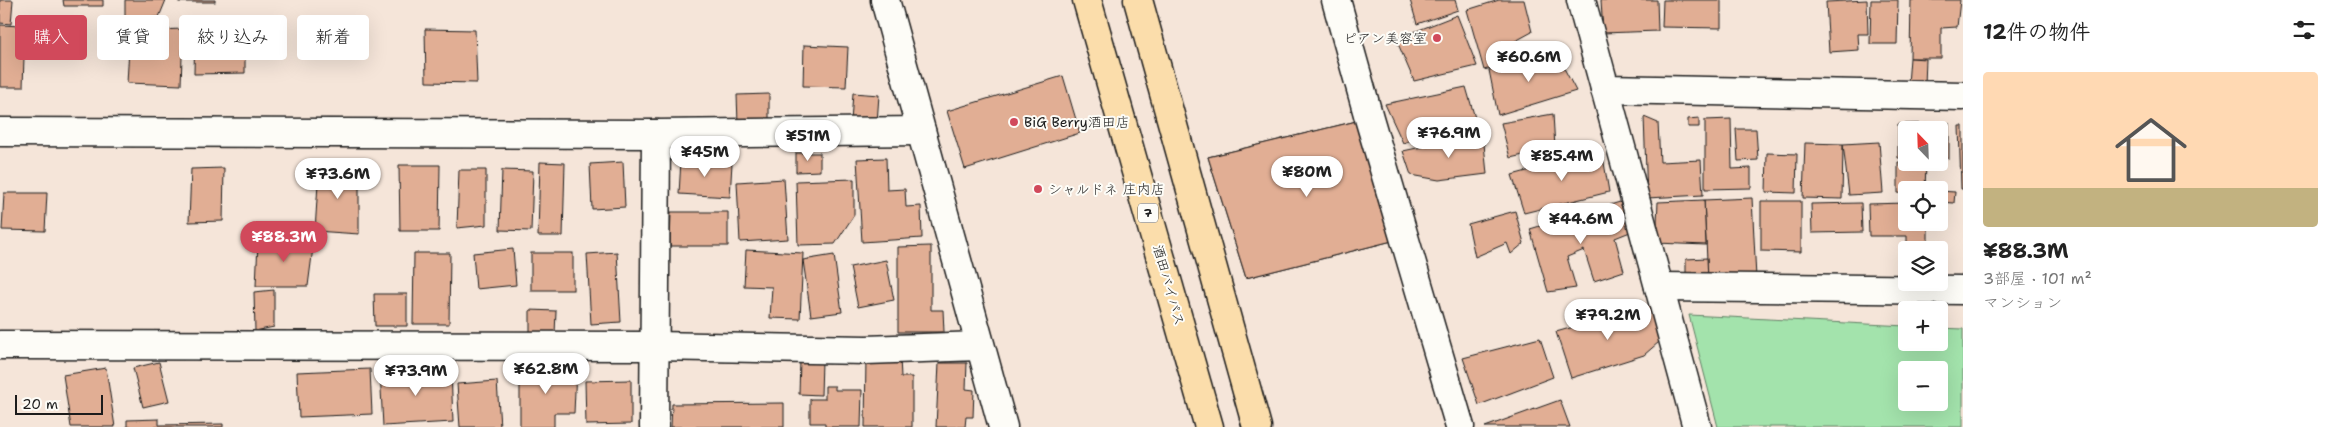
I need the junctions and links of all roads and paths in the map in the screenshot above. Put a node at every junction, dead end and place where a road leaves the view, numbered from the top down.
1 (885, 0) edge
2 (1087, 0) edge
3 (1138, 0) edge
4 (1336, 0) edge
5 (1580, 0) edge
6 (1605, 89) junction
7 (1963, 96) edge
8 (922, 131) junction
9 (0, 132) edge
10 (656, 134) junction
11 (1659, 287) junction
12 (1963, 290) edge
13 (0, 345) edge
14 (656, 346) junction
15 (979, 346) junction
16 (654, 427) edge
17 (1003, 427) edge
18 (1209, 427) edge
19 (1258, 427) edge
20 (1460, 427) edge
21 (1697, 427) edge

1 - 8 street
2 - 18 highway, 酒田バイパス / 7
3 - 19 highway
4 - 20 street
5 - 6 street
6 - 7 street
6 - 11 street
8 - 10 street
8 - 15 street
9 - 10 street
10 - 14 street
11 - 12 street
11 - 21 street
13 - 14 street
14 - 15 street
14 - 16 street
15 - 17 street

